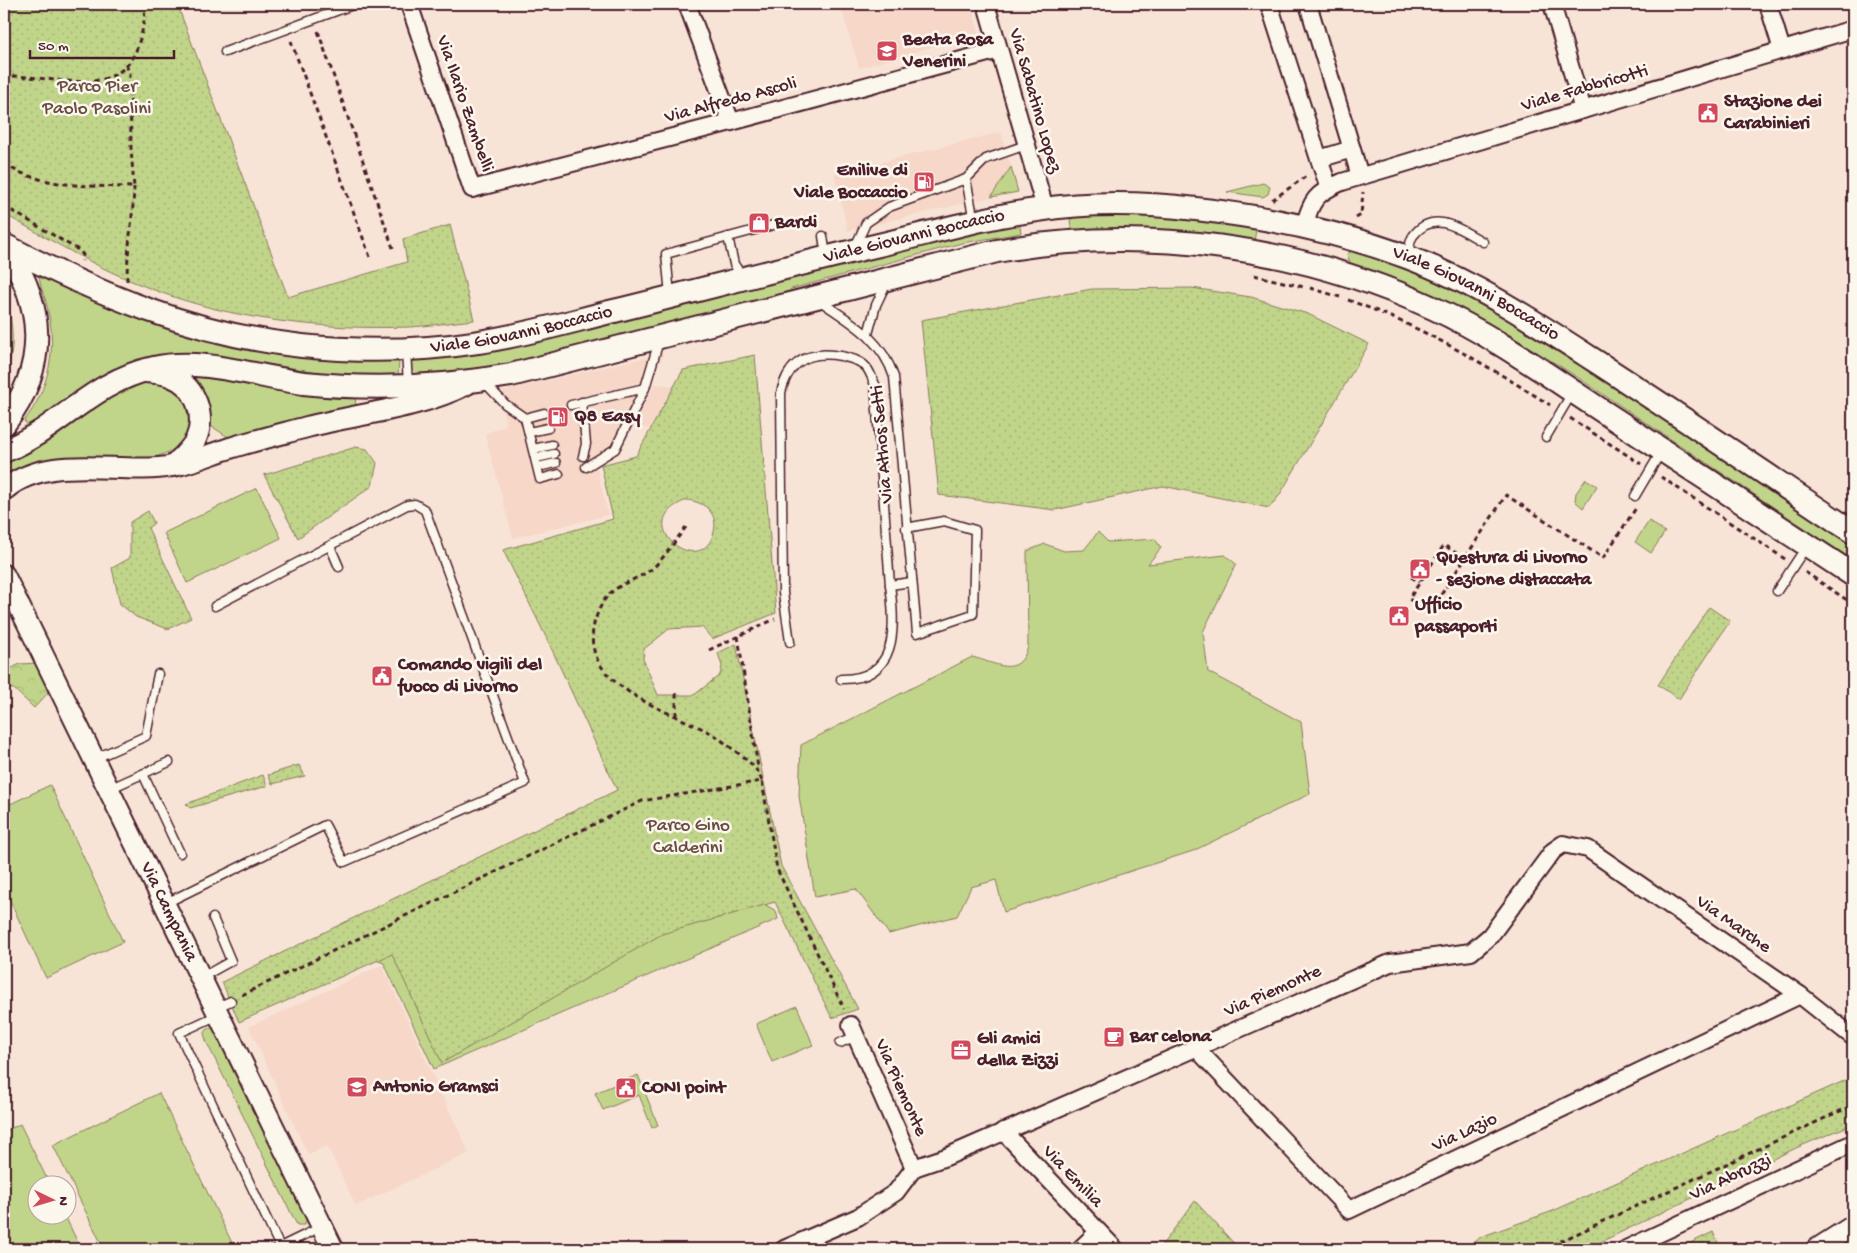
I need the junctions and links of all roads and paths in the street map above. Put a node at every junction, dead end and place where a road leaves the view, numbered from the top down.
1 (144, 4) edge
2 (355, 4) edge
3 (409, 4) edge
4 (687, 4) edge
5 (986, 4) edge
6 (1269, 4) edge
7 (1308, 4) edge
8 (1552, 4) edge
9 (1768, 4) edge
10 (1853, 29) edge
11 (318, 33) dead end
12 (291, 41) dead end
13 (999, 50) junction
14 (1782, 50) junction
15 (225, 52) dead end
16 (126, 66) junction
17 (4, 76) edge
18 (1583, 110) junction
19 (731, 122) junction
20 (1026, 145) junction
21 (1352, 149) junction
22 (4, 164) edge
23 (1317, 165) junction
24 (1362, 175) junction
25 (966, 179) junction
26 (134, 187) junction
27 (1329, 188) junction
28 (472, 189) joint
29 (1266, 203) dead end
30 (4, 206) edge
31 (1044, 208) junction
32 (1349, 218) dead end
33 (974, 222) junction
34 (777, 224) dead end
35 (1304, 227) junction
36 (728, 237) junction
37 (1484, 242) dead end
38 (1050, 243) junction
39 (4, 246) edge
40 (393, 248) dead end
41 (853, 251) junction
42 (370, 257) dead end
43 (1407, 257) junction
44 (1297, 261) junction
45 (84, 265) dead end
46 (1253, 272) dead end
47 (1268, 275) dead end
48 (890, 277) junction
49 (744, 279) junction
50 (118, 282) dead end
51 (812, 296) junction
52 (1354, 296) dead end
53 (671, 298) junction
54 (868, 334) junction
55 (660, 336) junction
56 (1451, 340) dead end
57 (406, 349) junction
58 (141, 371) junction
59 (478, 380) junction
60 (409, 386) junction
61 (645, 388) junction
62 (1573, 391) junction
63 (1545, 396) dead end
64 (1543, 401) dead end
65 (582, 402) junction
66 (571, 405) dead end
67 (544, 412) dead end
68 (584, 417) junction
69 (1569, 417) dead end
70 (525, 418) junction
71 (574, 420) dead end
72 (4, 424) edge
73 (548, 428) dead end
74 (530, 432) junction
75 (1546, 437) dead end
76 (552, 444) dead end
77 (533, 450) junction
78 (1662, 450) junction
79 (4, 452) edge
80 (554, 454) dead end
81 (583, 456) dead end
82 (536, 458) junction
83 (1637, 461) dead end
84 (556, 463) dead end
85 (173, 466) junction
86 (538, 467) junction
87 (586, 467) dead end
88 (559, 474) dead end
89 (1664, 479) dead end
90 (4, 490) edge
91 (1635, 496) dead end
92 (1637, 506) dead end
93 (686, 527) dead end
94 (906, 528) junction
95 (1853, 532) edge
96 (1807, 545) junction
97 (330, 546) junction
98 (1772, 550) dead end
99 (1465, 559) junction
100 (339, 567) dead end
101 (1807, 574) dead end
102 (4, 575) edge
103 (1853, 575) edge
104 (1411, 577) dead end
105 (912, 582) junction
106 (1420, 582) junction
107 (890, 585) junction
108 (1777, 591) dead end
109 (1853, 604) edge
110 (215, 606) dead end
111 (776, 619) dead end
112 (738, 636) junction
113 (790, 642) dead end
114 (709, 650) dead end
115 (158, 674) dead end
116 (840, 679) dead end
117 (676, 690) dead end
118 (676, 716) junction
119 (94, 759) junction
120 (169, 762) dead end
121 (758, 768) junction
122 (142, 774) junction
123 (762, 781) junction
124 (109, 789) junction
125 (1588, 849) joint
126 (180, 853) dead end
127 (164, 904) junction
128 (213, 918) dead end
129 (200, 978) junction
130 (1800, 996) junction
131 (221, 1008) junction
132 (851, 1025) junction
133 (1853, 1037) edge
134 (840, 1043) dead end
135 (1196, 1048) junction
136 (1853, 1105) edge
137 (1003, 1131) junction
138 (1853, 1143) edge
139 (914, 1168) junction
140 (1853, 1226) edge
141 (322, 1227) junction
142 (1098, 1232) junction
143 (1558, 1242) junction
144 (801, 1246) edge
145 (333, 1249) edge
146 (784, 1249) edge
147 (1080, 1249) edge
148 (1115, 1249) edge
149 (1544, 1249) edge
150 (1561, 1249) edge
151 (1626, 1249) edge
152 (1817, 1249) edge

1 - 16 path
2 - 15 lane
3 - 28 street, Via Ilario Zambelli
4 - 19 street
5 - 13 street, Via Sabatino Lopez
6 - 23 street
7 - 21 street
8 - 18 street
9 - 14 street
10 - 14 street, Viale Fabbricotti
11 - 40 path
12 - 42 path
13 - 19 street, Via Alfredo Ascoli
13 - 20 street, Via Sabatino Lopez
14 - 18 street, Viale Fabbricotti
16 - 17 path
16 - 26 path
18 - 24 street, Viale Fabbricotti
19 - 28 street, Via Alfredo Ascoli
20 - 25 lane
20 - 31 street, Via Sabatino Lopez
21 - 23 street
21 - 24 street
22 - 26 path
23 - 27 street
23 - 29 path
24 - 27 street, Viale Fabbricotti
24 - 32 path
25 - 33 lane
25 - 41 lane
26 - 50 path
27 - 35 street
30 - 45 path
31 - 33 main road, Viale Giovanni Boccaccio
31 - 35 main road, Viale Giovanni Boccaccio
31 - 38 main road
33 - 41 main road, Viale Giovanni Boccaccio
34 - 36 lane
35 - 43 main road, Viale Giovanni Boccaccio
35 - 44 main road
36 - 49 lane
36 - 53 lane
37 - 43 lane
38 - 44 main road, Viale Giovanni Boccaccio
38 - 48 main road, Viale Giovanni Boccaccio
39 - 57 main road, Viale Giovanni Boccaccio
39 - 72 main road, Viale Giovanni Boccaccio
41 - 49 main road, Viale Giovanni Boccaccio
43 - 95 main road, Viale Giovanni Boccaccio
44 - 62 main road, Viale Giovanni Boccaccio
46 - 64 path
47 - 52 path
48 - 51 main road, Viale Giovanni Boccaccio
48 - 54 lane
49 - 53 main road, Viale Giovanni Boccaccio
51 - 54 lane, Via Athos Setti
51 - 55 main road, Viale Giovanni Boccaccio
53 - 57 main road, Viale Giovanni Boccaccio
54 - 94 lane, Via Athos Setti
55 - 59 main road, Viale Giovanni Boccaccio
55 - 61 lane
56 - 63 path
57 - 60 lane
58 - 60 main road, Viale Giovanni Boccaccio
58 - 79 main road, Viale Giovanni Boccaccio
58 - 85 street
59 - 60 main road, Viale Giovanni Boccaccio
59 - 70 lane
59 - 85 street, Viale Giovanni Boccaccio
61 - 65 lane
61 - 87 lane
62 - 75 lane
62 - 78 main road, Viale Giovanni Boccaccio
65 - 66 lane
65 - 68 lane
67 - 70 lane
68 - 71 lane
68 - 81 lane
69 - 83 path
70 - 74 lane
73 - 74 lane
74 - 77 lane
76 - 77 lane
77 - 82 lane
78 - 91 lane
78 - 96 main road, Viale Giovanni Boccaccio
80 - 82 lane
82 - 86 lane
84 - 86 lane
85 - 90 street, Viale Giovanni Boccaccio
86 - 88 lane
89 - 98 path
92 - 99 path
93 - 118 path
94 - 105 lane, Via Athos Setti
94 - 105 lane, Via Athos Setti
96 - 103 main road, Viale Giovanni Boccaccio
96 - 108 lane
97 - 100 lane
97 - 110 lane
97 - 127 lane
99 - 106 path
99 - 106 path
101 - 109 path
102 - 119 street, Via Campania
104 - 106 path
105 - 107 lane
107 - 113 lane
107 - 116 lane
111 - 112 path
112 - 114 path
112 - 121 path
115 - 119 lane
117 - 118 path
118 - 121 path
119 - 124 street, Via Campania
120 - 122 lane
121 - 123 path
122 - 124 lane
122 - 126 lane
123 - 131 path
123 - 132 path
124 - 127 street, Via Campania
125 - 130 street, Via Marche
125 - 135 street, Via Piemonte
127 - 129 street, Via Campania
128 - 129 lane
129 - 131 street, Via Campania
130 - 133 street, Via Marche
130 - 135 street, Via Lazio
131 - 141 street, Via Campania
131 - 141 lane
132 - 134 lane
132 - 139 street, Via Piemonte
135 - 137 street, Via Piemonte
136 - 143 path
137 - 139 street, Via Piemonte
137 - 142 street, Via Emilia
138 - 151 street, Via Abruzzi
139 - 144 street, Via Piemonte
140 - 152 street
141 - 145 street, Via Campania
142 - 147 street
142 - 148 street, Via Emilia
143 - 149 path
143 - 150 path
144 - 146 street, Via Piemonte

